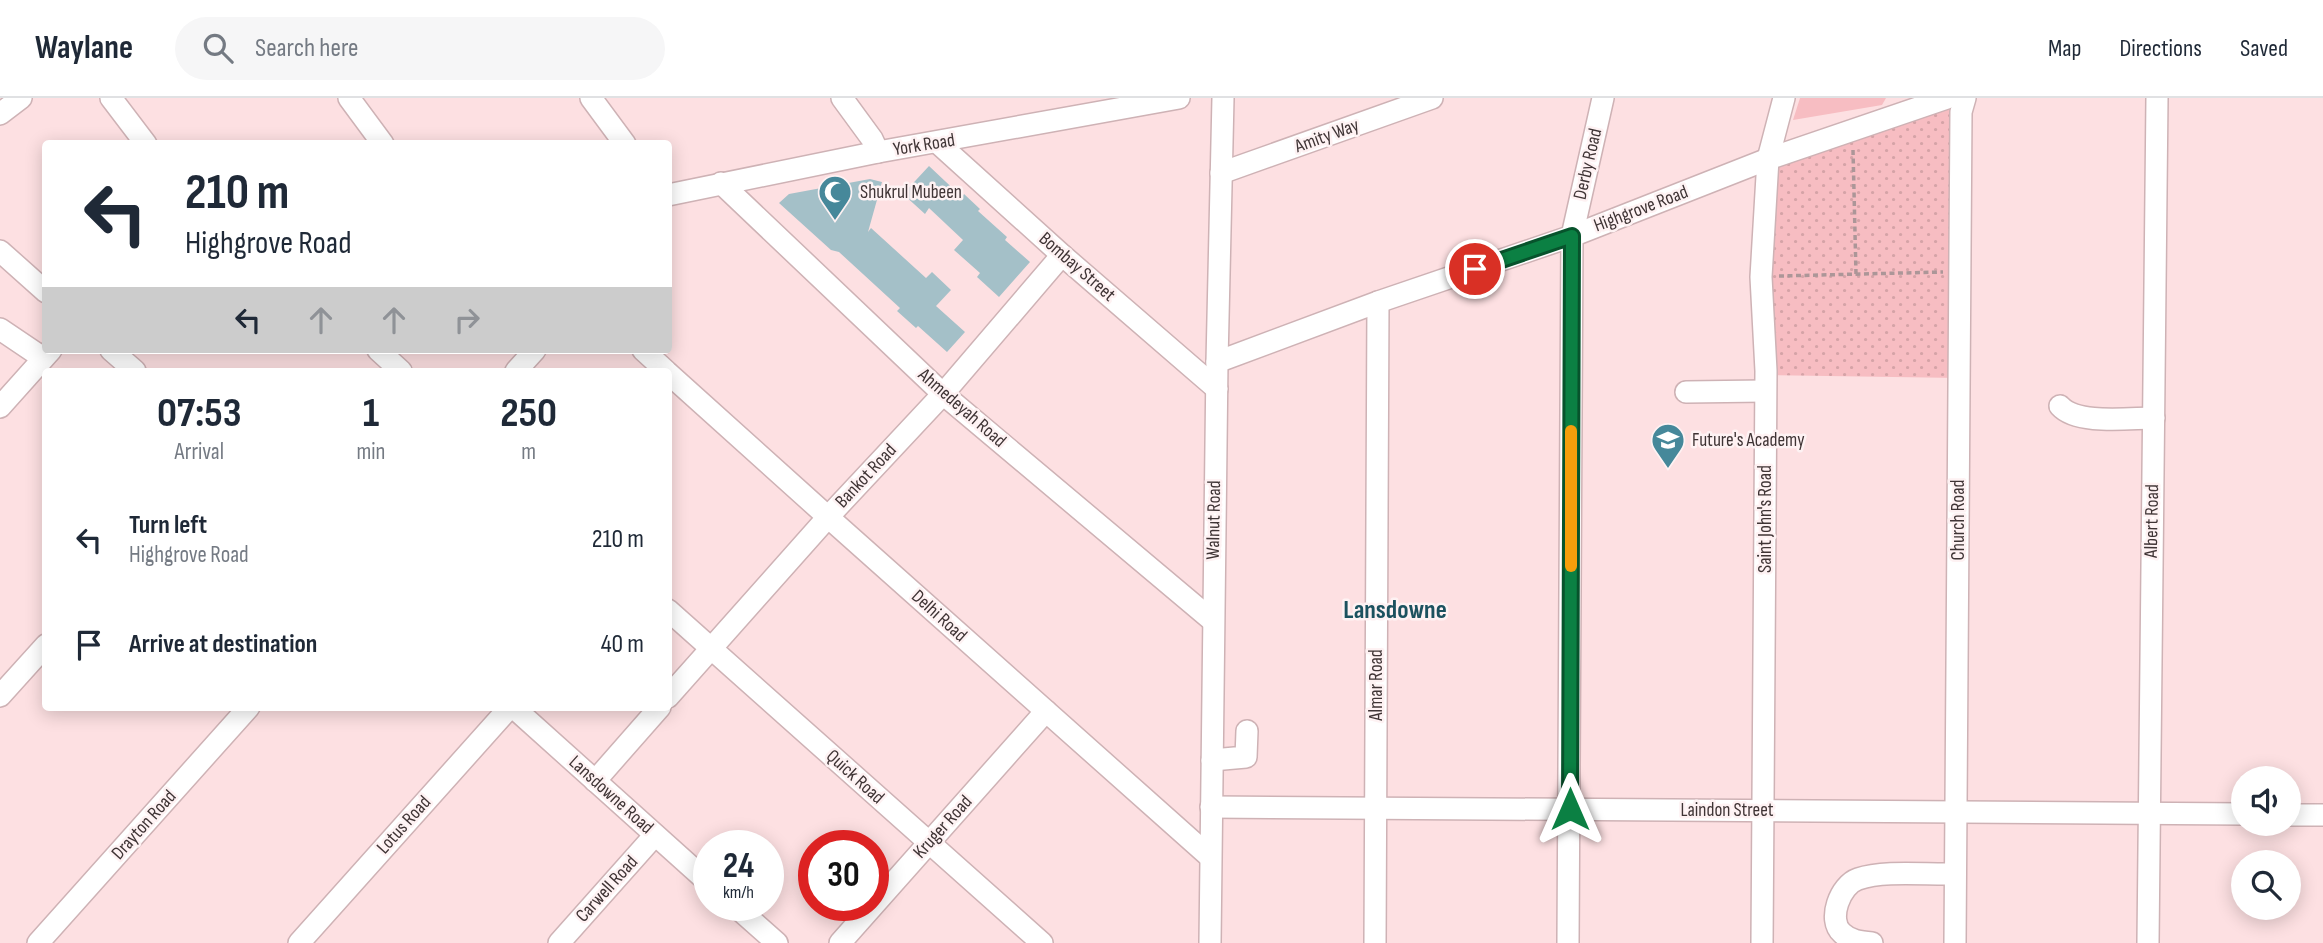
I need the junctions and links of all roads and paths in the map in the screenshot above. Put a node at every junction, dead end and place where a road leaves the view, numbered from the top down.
1 (21, 98) edge
2 (111, 98) edge
3 (349, 98) edge
4 (591, 98) edge
5 (842, 98) edge
6 (1179, 98) edge
7 (1223, 98) edge
8 (1432, 98) edge
9 (1603, 98) edge
10 (1784, 98) edge
11 (1947, 98) edge
12 (1965, 98) edge
13 (2157, 98) edge
14 (1113, 104) edge
15 (0, 114) edge
16 (1852, 131) junction
17 (143, 140) edge
18 (380, 140) edge
19 (622, 140) edge
20 (938, 143) junction
21 (878, 152) junction
22 (1768, 159) junction
23 (1221, 173) junction
24 (721, 183) junction
25 (672, 194) edge
26 (1572, 236) junction
27 (0, 251) edge
28 (1062, 255) junction
29 (1946, 272) dead end
30 (1856, 274) junction
31 (1761, 276) junction
32 (42, 288) edge
33 (1378, 302) junction
34 (0, 329) edge
35 (42, 351) edge
36 (47, 354) edge
37 (116, 354) edge
38 (382, 354) edge
39 (531, 354) edge
40 (647, 354) edge
41 (1217, 362) junction
42 (132, 368) edge
43 (398, 368) edge
44 (519, 368) edge
45 (663, 368) edge
46 (672, 377) edge
47 (1217, 389) junction
48 (1765, 391) junction
49 (1686, 392) dead end
50 (943, 394) junction
51 (2060, 406) dead end
52 (0, 407) edge
53 (2154, 418) junction
54 (828, 517) junction
55 (672, 614) edge
56 (1213, 621) junction
57 (42, 649) edge
58 (711, 649) junction
59 (672, 693) edge
60 (0, 696) edge
61 (245, 711) edge
62 (507, 711) edge
63 (516, 711) edge
64 (656, 711) edge
65 (1046, 711) junction
66 (1247, 731) dead end
67 (1212, 760) junction
68 (595, 781) junction
69 (1212, 807) junction
70 (1376, 808) junction
71 (1570, 809) junction
72 (1763, 811) junction
73 (1955, 812) junction
74 (2148, 813) junction
75 (2231, 814) edge
76 (2301, 815) edge
77 (2323, 815) edge
78 (656, 835) junction
79 (929, 842) junction
80 (1210, 856) junction
81 (693, 869) edge
82 (1955, 874) junction
83 (752, 921) edge
84 (38, 943) edge
85 (299, 943) edge
86 (559, 943) edge
87 (776, 943) edge
88 (840, 943) edge
89 (1042, 943) edge
90 (1210, 943) edge
91 (1375, 943) edge
92 (1569, 943) edge
93 (1762, 943) edge
94 (1872, 943) edge
95 (1955, 943) edge
96 (2148, 943) edge

1 - 15 street
2 - 17 street
3 - 18 street
4 - 19 street
5 - 21 street
6 - 14 street, York Road
7 - 23 street, Walnut Road
8 - 23 street, Amity Way
9 - 26 street, Derby Road
10 - 22 street, Saint John's Road
11 - 16 street, Highgrove Road
12 - 73 street, Church Road
13 - 53 street, Albert Road
14 - 20 street, York Road
16 - 22 street, Highgrove Road
16 - 30 path
20 - 21 street, York Road
20 - 28 street, Bombay Street
21 - 24 street, York Road
22 - 26 street, Highgrove Road
22 - 31 street, Saint John's Road
23 - 41 street, Walnut Road
24 - 25 street, York Road
24 - 50 street, Ahmedeyah Road
26 - 33 street, Highgrove Road
26 - 71 street, Derby Road
27 - 32 street
28 - 47 street, Bombay Street
28 - 50 street, Bankot Road
29 - 30 path
30 - 31 path
31 - 48 street, Saint John's Road
33 - 41 street, Highgrove Road
33 - 70 street, Almar Road
34 - 35 street
36 - 52 street
37 - 42 street
38 - 43 street
39 - 44 street
40 - 45 street, Delhi Road
41 - 47 street, Walnut Road
46 - 54 street, Delhi Road
47 - 56 street, Walnut Road
48 - 49 street
48 - 72 street, Saint John's Road
50 - 54 street, Bankot Road
50 - 56 street, Ahmedeyah Road
51 - 53 street
53 - 74 street, Albert Road
54 - 58 street, Bankot Road
54 - 65 street, Delhi Road
55 - 58 street, Quick Road
56 - 67 street, Walnut Road
57 - 60 street
58 - 59 street, Bankot Road
58 - 79 street, Quick Road
61 - 84 street, Drayton Road
62 - 85 street, Lotus Road
63 - 68 street, Lansdowne Road
64 - 68 street
65 - 79 street, Kruger Road
65 - 80 street, Delhi Road
66 - 67 street
67 - 69 street, Walnut Road
68 - 78 street, Lansdowne Road
69 - 70 street, Laindon Street
69 - 80 street, Walnut Road
70 - 71 street, Laindon Street
70 - 91 street, Almar Road
71 - 72 street, Laindon Street
71 - 92 street, Derby Road
72 - 73 street, Laindon Street
72 - 93 street, Saint John's Road
73 - 74 street, Laindon Street
73 - 82 street, Church Road
74 - 75 street, Laindon Street
74 - 96 street, Albert Road
76 - 77 street
78 - 81 street, Lansdowne Road
78 - 86 street, Carwell Road
79 - 88 street, Kruger Road
79 - 89 street, Quick Road
80 - 90 street, Walnut Road
82 - 94 street
82 - 95 street, Church Road
83 - 87 street

